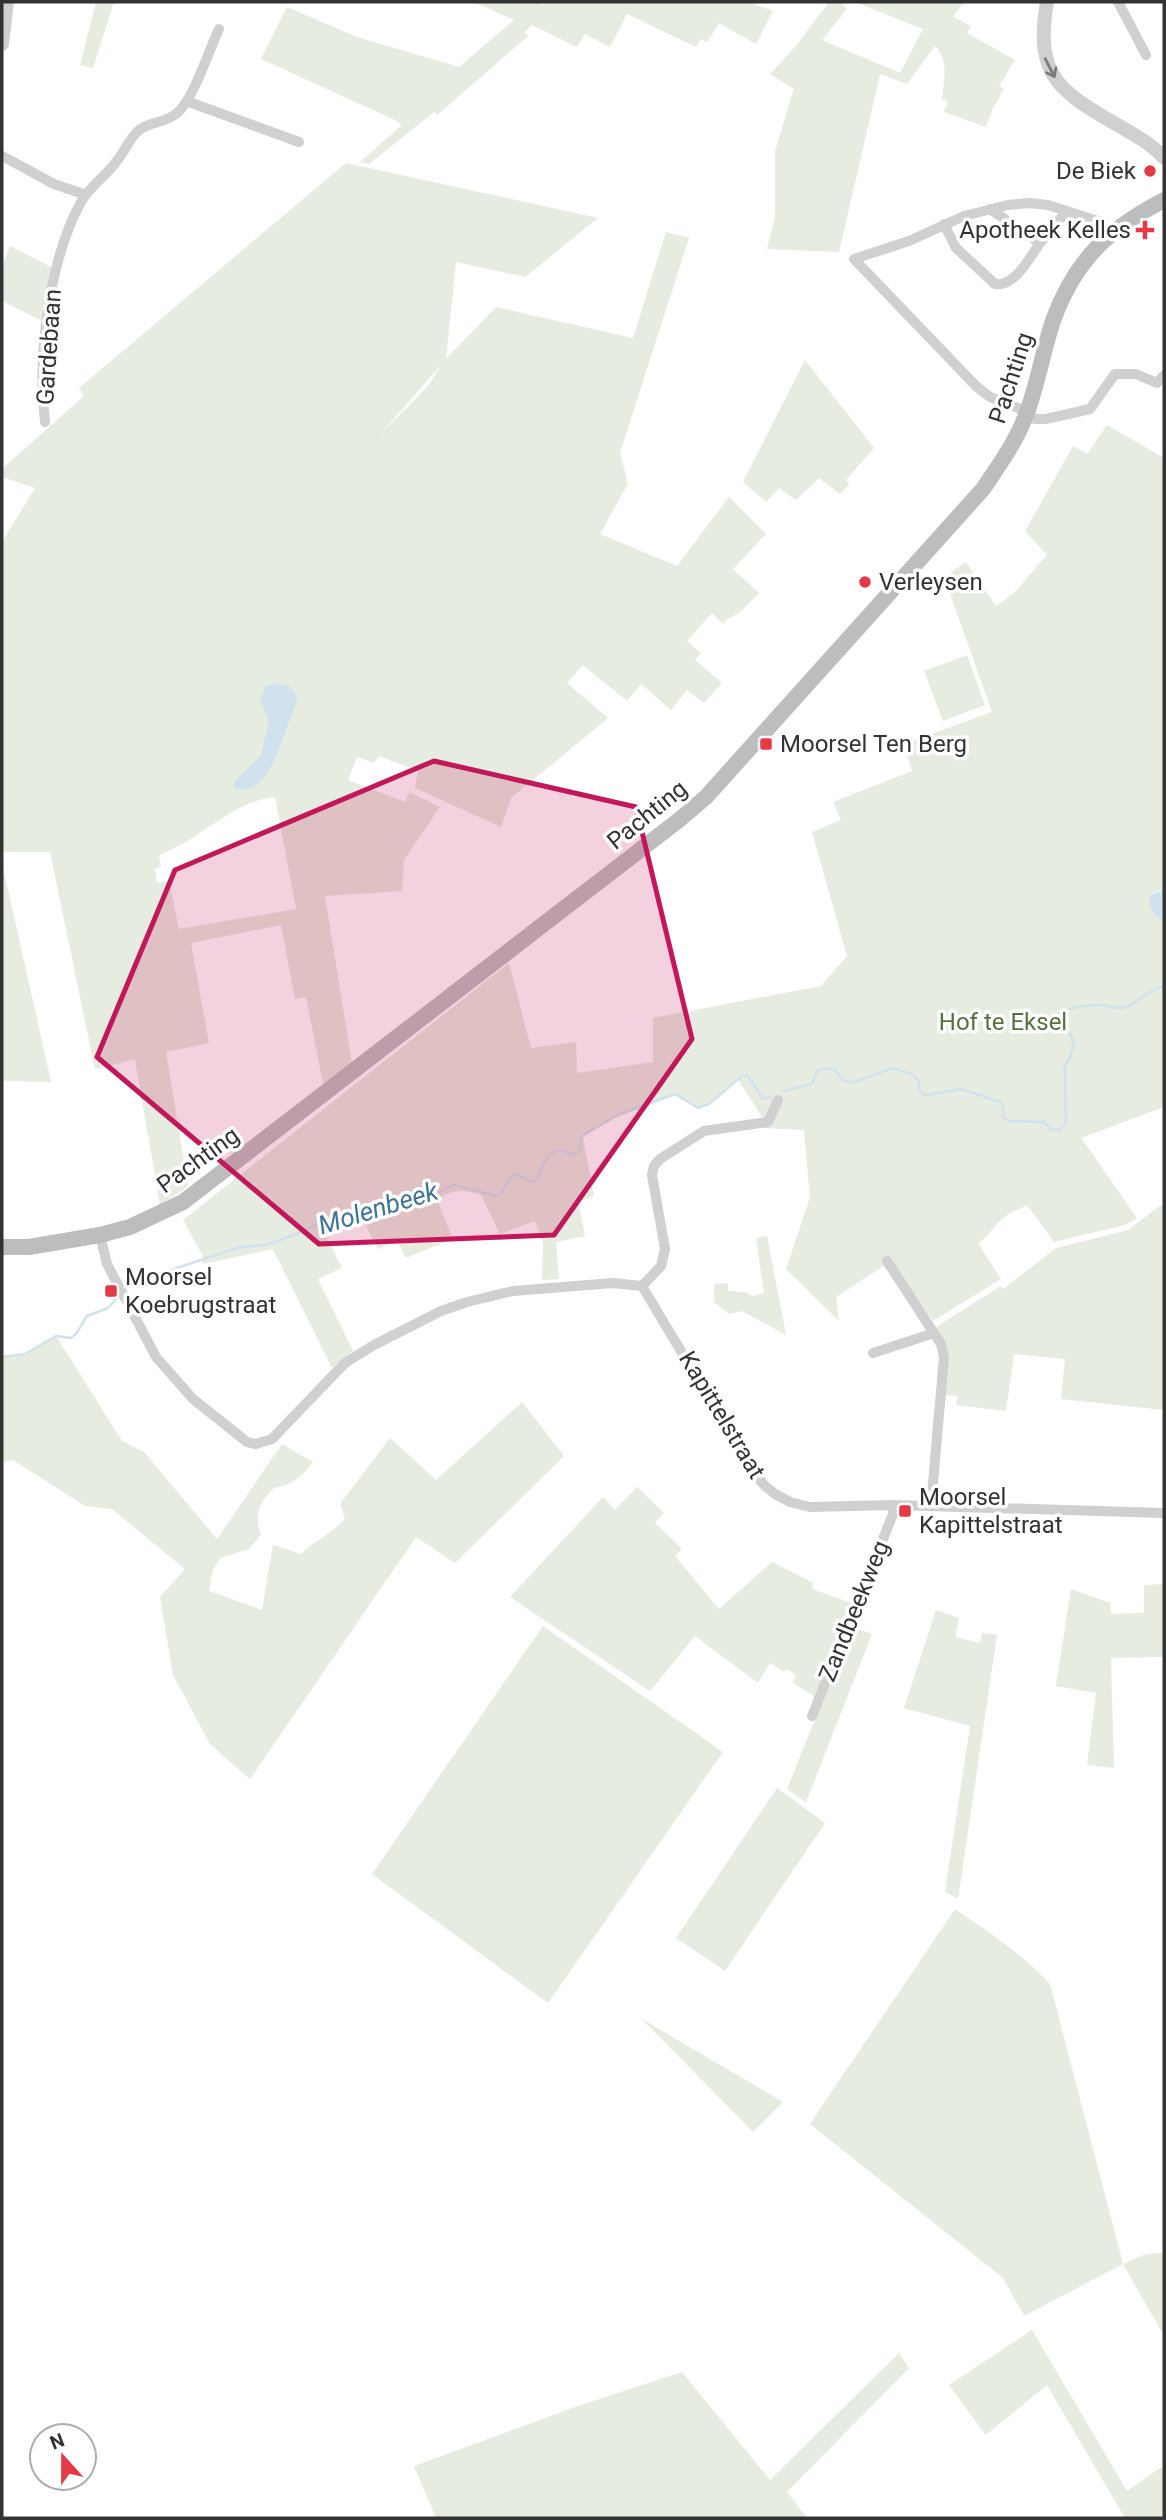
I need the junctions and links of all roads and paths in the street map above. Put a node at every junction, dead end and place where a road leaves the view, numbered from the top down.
1 (7, 2) edge
2 (1047, 2) edge
3 (1118, 2) edge
4 (219, 29) dead end
5 (2, 44) edge
6 (1146, 55) dead end
7 (188, 102) junction
8 (299, 142) dead end
9 (1161, 154) edge
10 (2, 156) edge
11 (86, 195) junction
12 (1164, 200) edge
13 (990, 209) junction
14 (1066, 212) junction
15 (944, 224) junction
16 (1111, 232) junction
17 (1040, 243) junction
18 (1164, 375) edge
19 (1027, 414) junction
20 (45, 422) dead end
21 (778, 1100) dead end
22 (100, 1235) junction
23 (2, 1247) edge
24 (887, 1261) dead end
25 (642, 1286) junction
26 (934, 1333) junction
27 (873, 1353) dead end
28 (894, 1505) junction
29 (931, 1506) junction
30 (1164, 1513) edge
31 (812, 1716) dead end

1 - 5 street
2 -> 9 street
3 - 6 street
4 - 7 street
7 - 8 street
7 - 11 street, Gardebaan
10 - 11 street
11 - 20 street, Gardebaan
12 - 16 main road, Pachting
13 - 14 street
13 - 15 street
13 - 17 street
14 - 16 street
14 - 17 street
15 - 17 street
15 - 19 street
16 - 19 main road, Pachting
18 - 19 street
19 - 22 main road, Pachting
21 - 25 street
22 - 23 main road, Pachting
22 - 25 street
24 - 26 street
25 - 28 street, Kapittelstraat
26 - 27 street
26 - 29 street
28 - 29 street, Kapittelstraat
28 - 31 street, Zandbeekweg
29 - 30 street, Kapittelstraat

